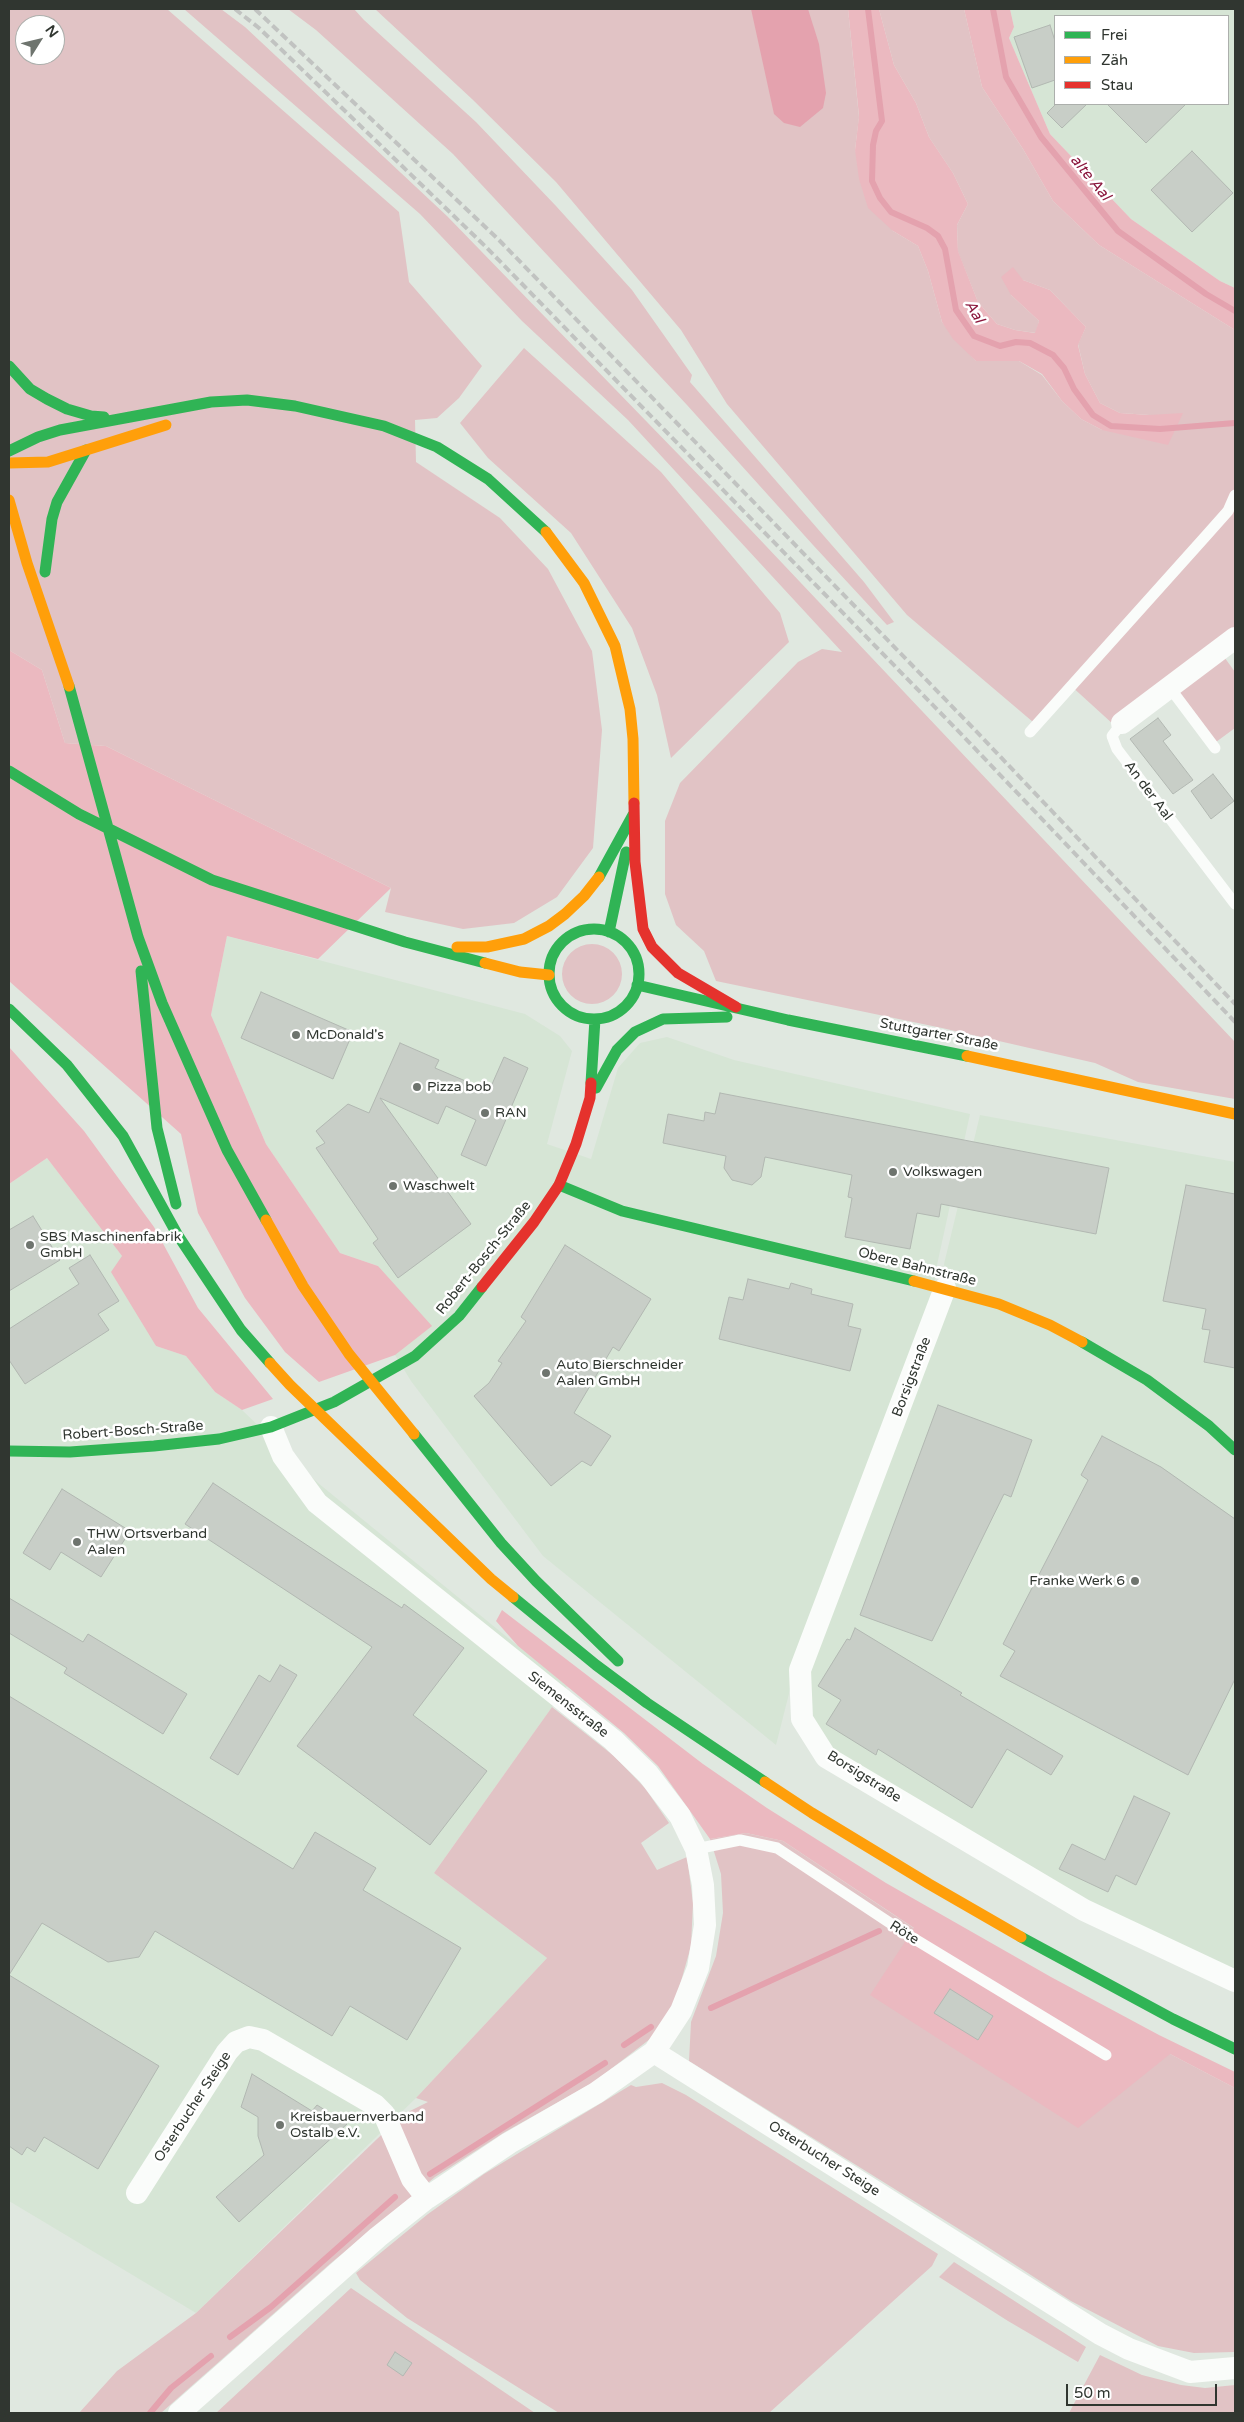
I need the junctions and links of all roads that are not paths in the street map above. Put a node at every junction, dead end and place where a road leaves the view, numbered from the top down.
1 (9, 366) edge
2 (248, 412) dead end
3 (324, 414) junction
4 (116, 418) junction
5 (180, 422) dead end
6 (9, 434) edge
7 (10, 449) edge
8 (86, 450) junction
9 (15, 466) edge
10 (1235, 495) edge
11 (9, 500) edge
12 (38, 545) dead end
13 (47, 581) junction
14 (1235, 638) edge
15 (1170, 688) junction
16 (74, 701) junction
17 (1122, 722) joint
18 (1030, 732) dead end
19 (1214, 748) dead end
20 (9, 771) edge
21 (634, 814) junction
22 (1235, 904) edge
23 (608, 932) junction
24 (138, 937) junction
25 (405, 942) junction
26 (549, 975) junction
27 (637, 985) junction
28 (736, 1007) junction
29 (9, 1008) edge
30 (595, 1019) junction
31 (788, 1020) junction
32 (590, 1098) junction
33 (1235, 1114) edge
34 (559, 1185) junction
35 (202, 1274) junction
36 (945, 1288) junction
37 (271, 1427) junction
38 (1235, 1450) edge
39 (9, 1451) edge
40 (626, 1668) dead end
41 (654, 1694) dead end
42 (722, 1754) junction
43 (696, 1850) junction
44 (1235, 1981) edge
45 (1235, 2049) edge
46 (654, 2052) junction
47 (1106, 2055) dead end
48 (137, 2193) dead end
49 (427, 2198) junction
50 (1235, 2368) edge
51 (179, 2413) edge

1 - 4 main road
2 - 3 main road
3 - 4 main road
3 - 21 main road
4 - 7 main road
5 - 8 main road
6 - 7 main road
7 - 9 main road
8 - 9 main road
8 - 13 main road
10 - 18 lane
11 - 16 main road
12 - 13 main road
13 - 16 main road
14 - 15 street, An der Aal
15 - 17 street, An der Aal
15 - 19 lane
16 - 24 main road
17 - 22 lane, An der Aal
20 - 25 main road
21 - 23 main road
21 - 25 main road
21 - 28 main road
23 - 26 main road
23 - 27 main road
24 - 35 main road
24 - 40 main road
25 - 26 main road
26 - 30 main road
27 - 28 main road, Stuttgarter Straße
27 - 30 main road
28 - 31 main road, Stuttgarter Straße
29 - 35 main road
30 - 32 main road, Robert-Bosch-Straße
31 - 32 main road
31 - 33 main road, Stuttgarter Straße
32 - 34 main road, Robert-Bosch-Straße
34 - 36 main road, Obere Bahnstraße
34 - 37 main road, Robert-Bosch-Straße
35 - 42 main road
36 - 38 main road, Obere Bahnstraße
36 - 44 street, Borsigstraße
37 - 39 main road, Robert-Bosch-Straße
37 - 43 street, Siemensstraße
41 - 42 main road
42 - 45 main road
43 - 46 street, Siemensstraße
43 - 47 lane, Röte
46 - 49 street
46 - 50 street, Osterbucher Steige
48 - 49 street, Osterbucher Steige
49 - 51 street

